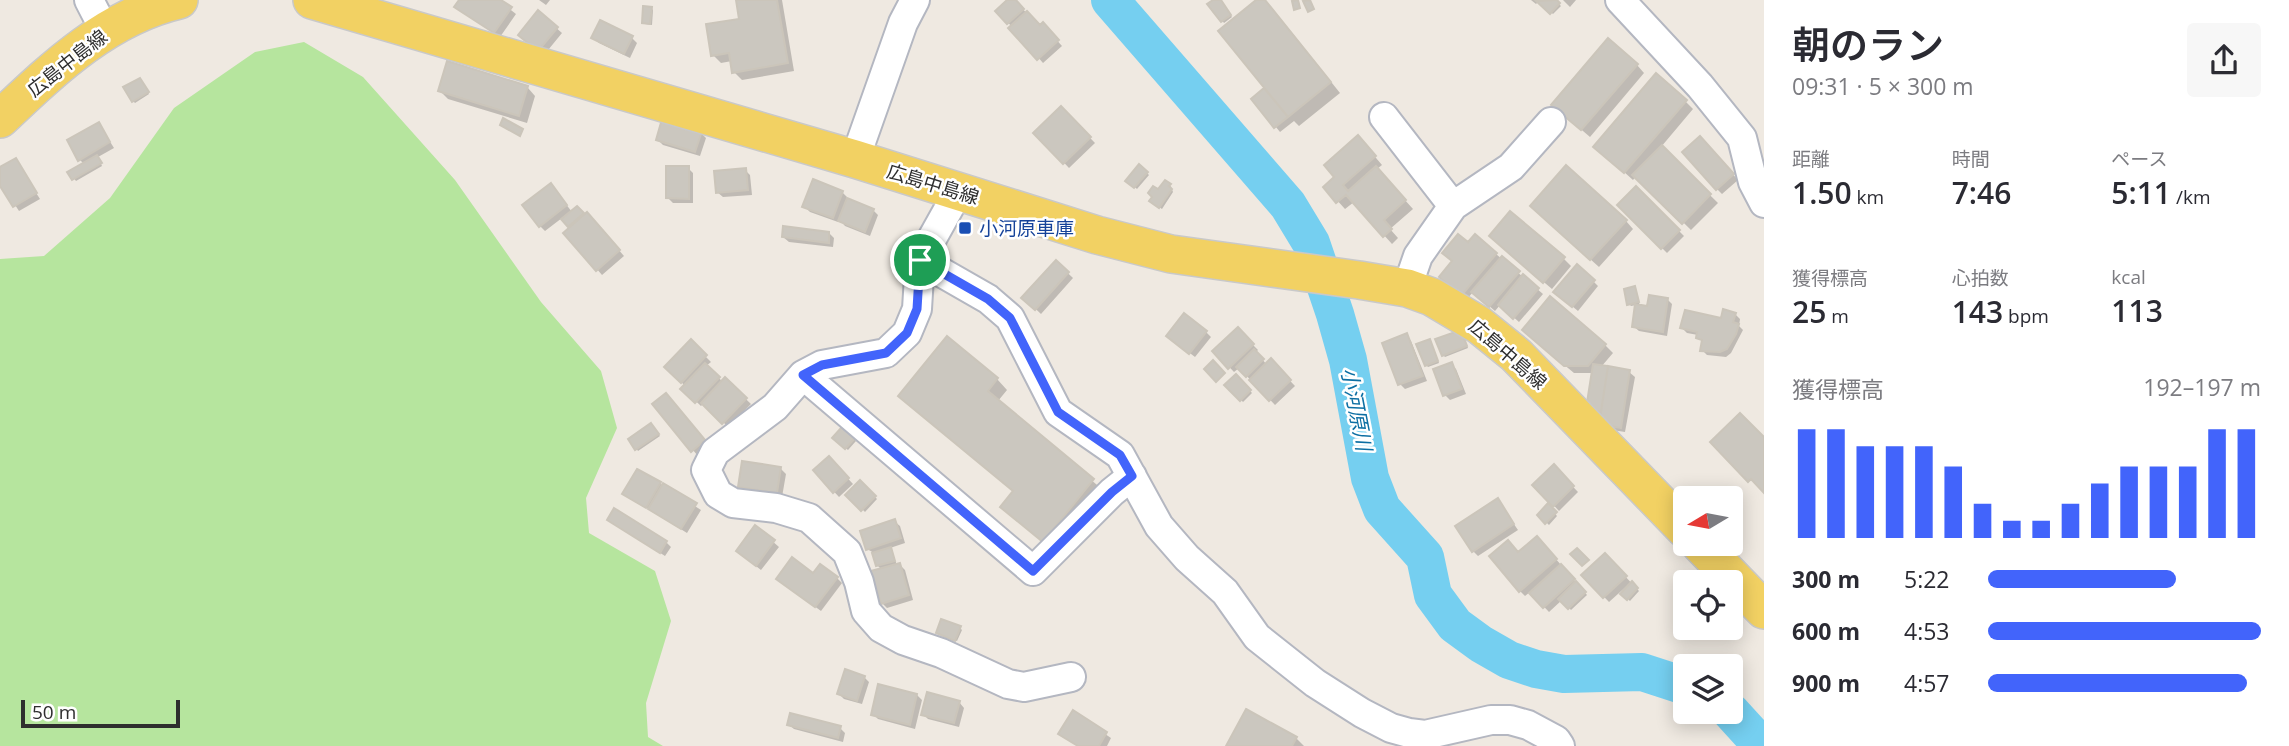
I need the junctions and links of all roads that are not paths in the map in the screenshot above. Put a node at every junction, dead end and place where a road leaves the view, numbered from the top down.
1 (179, 0) edge
2 (312, 0) edge
3 (915, 0) edge
4 (1620, 0) edge
5 (97, 15) edge
6 (1384, 117) dead end
7 (0, 119) edge
8 (1551, 122) dead end
9 (855, 159) junction
10 (958, 192) junction
11 (1764, 203) edge
12 (1453, 206) junction
13 (920, 260) junction
14 (1407, 288) junction
15 (803, 375) junction
16 (1132, 476) junction
17 (1673, 517) edge
18 (1712, 556) edge
19 (1762, 604) edge
20 (1071, 677) dead end
21 (1560, 746) edge

1 - 5 main road, 広島中島線
2 - 9 main road, 広島中島線
3 - 9 street
4 - 11 street
5 - 7 main road, 広島中島線
6 - 12 street
8 - 12 street
9 - 10 main road, 広島中島線
10 - 13 street
10 - 14 main road, 広島中島線
12 - 14 street
13 - 15 street
13 - 16 street
14 - 17 main road, 広島中島線
15 - 16 street
15 - 20 street
16 - 21 street
18 - 19 main road

